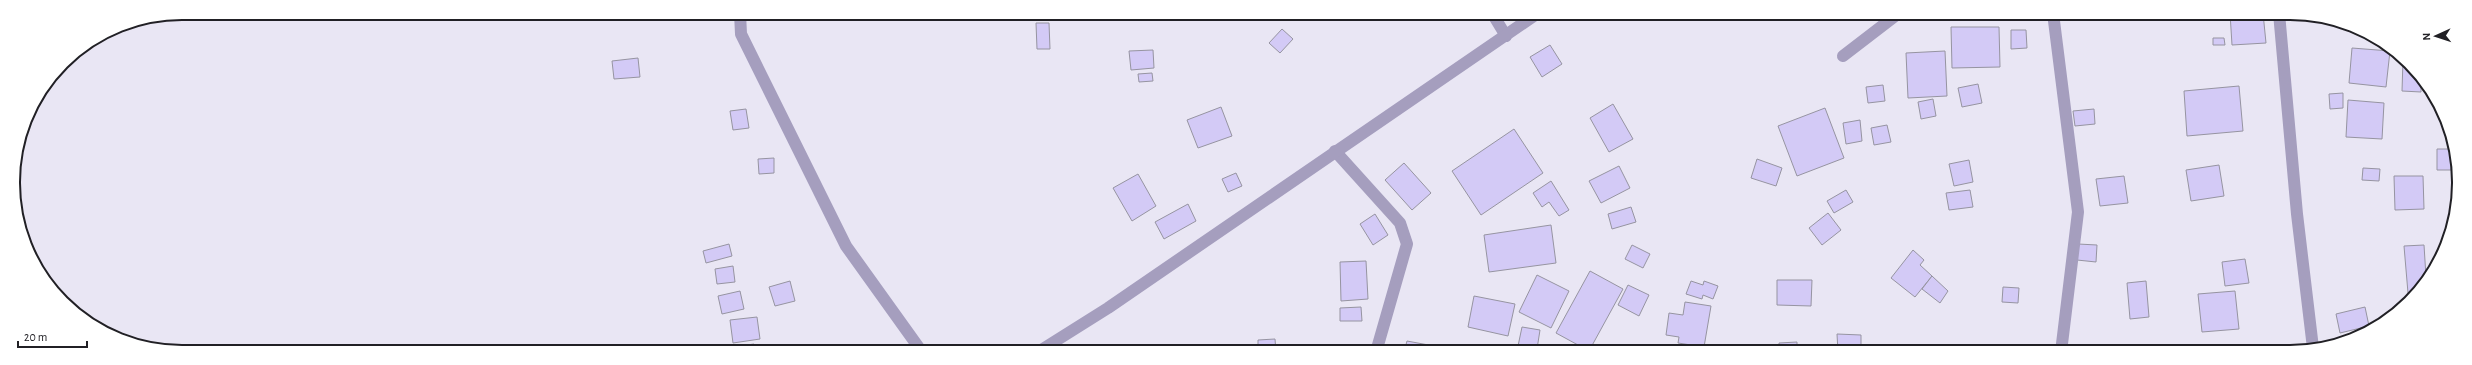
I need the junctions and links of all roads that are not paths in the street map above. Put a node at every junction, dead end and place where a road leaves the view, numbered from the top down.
1 (740, 20) edge
2 (1496, 20) edge
3 (1528, 20) edge
4 (1890, 20) edge
5 (2054, 20) edge
6 (2280, 20) edge
7 (1506, 36) junction
8 (1843, 56) dead end
9 (1335, 151) junction
10 (2315, 343) edge
11 (917, 345) edge
12 (1049, 345) edge
13 (1378, 345) edge
14 (2062, 345) edge

1 - 11 street
2 - 7 street
3 - 7 street
4 - 8 street
5 - 14 street
6 - 10 street
7 - 9 street
9 - 12 street
9 - 13 street

